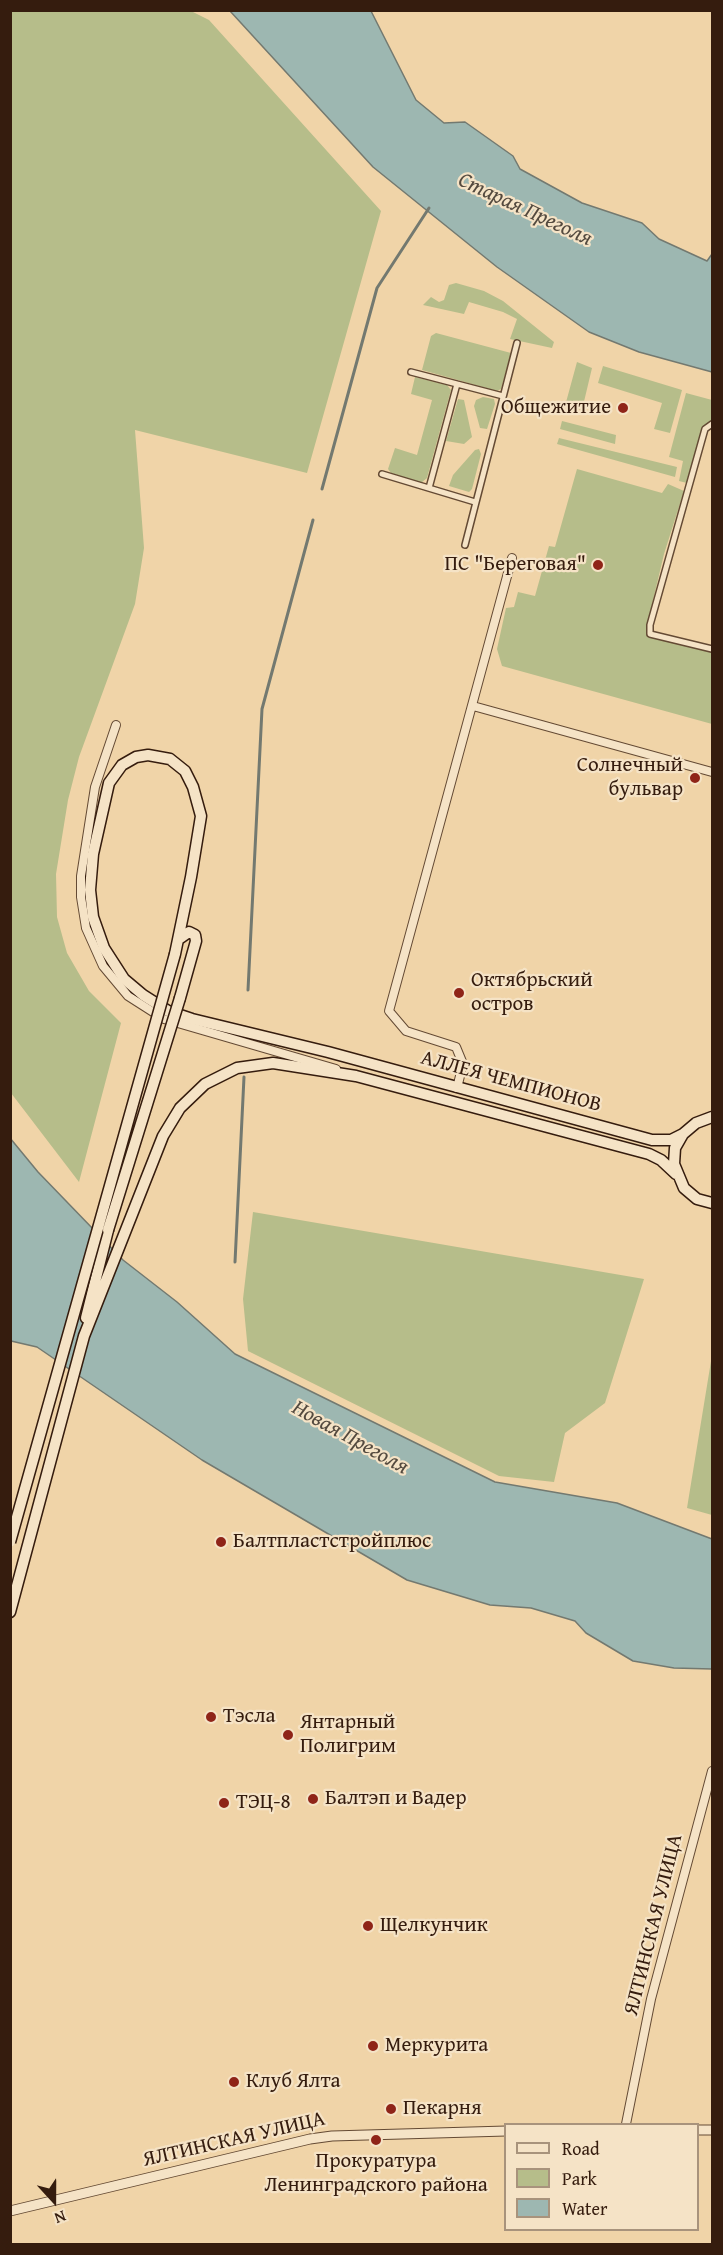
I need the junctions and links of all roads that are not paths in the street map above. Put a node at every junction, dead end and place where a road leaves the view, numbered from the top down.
1 (517, 344) dead end
2 (411, 372) dead end
3 (457, 384) junction
4 (503, 396) junction
5 (712, 424) edge
6 (382, 474) dead end
7 (429, 488) junction
8 (475, 502) junction
9 (465, 545) dead end
10 (512, 558) dead end
11 (712, 649) edge
12 (473, 706) junction
13 (116, 725) dead end
14 (712, 772) edge
15 (179, 939) junction
16 (356, 1076) junction
17 (457, 1088) junction
18 (712, 1117) edge
19 (683, 1134) junction
20 (676, 1174) junction
21 (712, 1203) edge
22 (84, 1336) junction
23 (10, 1542) edge
24 (10, 1612) edge
25 (712, 1771) edge
26 (626, 2123) edge
27 (504, 2131) edge
28 (10, 2211) edge

1 - 4 street
2 - 3 street
3 - 4 street
3 - 7 street
4 - 8 street
5 - 11 street
6 - 7 street
7 - 8 street
8 - 9 street
10 - 12 street
12 - 14 street
12 - 17 street
13 - 16 street
15 - 17 main road, АЛЛЕЯ ЧЕМПИОНОВ
15 - 22 main road, bridge
15 - 23 main road, АЛЛЕЯ ЧЕМПИОНОВ, bridge
16 - 20 main road, АЛЛЕЯ ЧЕМПИОНОВ
16 - 22 main road, АЛЛЕЯ ЧЕМПИОНОВ
17 - 19 main road, АЛЛЕЯ ЧЕМПИОНОВ
18 - 19 main road, АЛЛЕЯ ЧЕМПИОНОВ
19 - 20 main road
20 - 21 main road, АЛЛЕЯ ЧЕМПИОНОВ
22 - 24 main road
25 - 26 street, ЯЛТИНСКАЯ УЛИЦА
27 - 28 street, ЯЛТИНСКАЯ УЛИЦА

